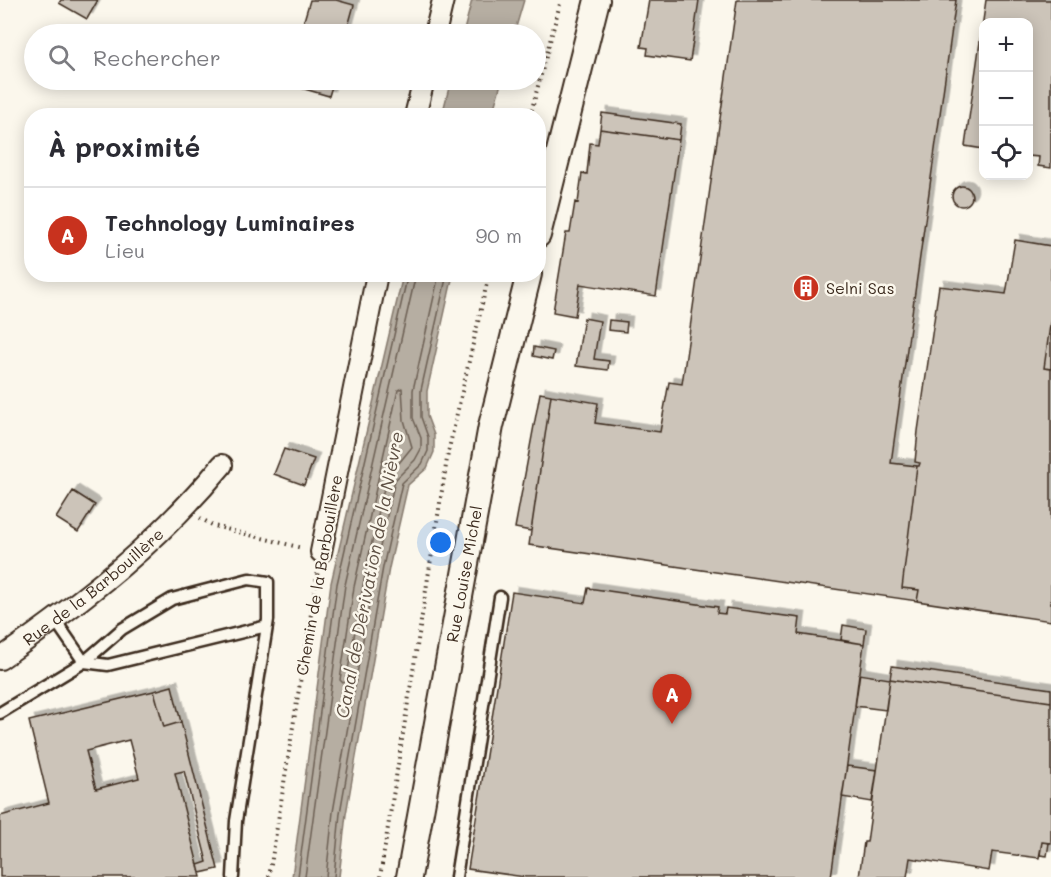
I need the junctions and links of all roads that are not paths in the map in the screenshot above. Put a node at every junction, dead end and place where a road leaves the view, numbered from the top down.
1 (443, 0) edge
2 (597, 0) edge
3 (437, 24) edge
4 (422, 90) edge
5 (417, 108) edge
6 (546, 203) edge
7 (375, 282) edge
8 (527, 282) edge
9 (222, 465) dead end
10 (321, 552) road end
11 (500, 597) dead end
12 (55, 620) junction
13 (267, 626) junction
14 (0, 659) edge
15 (84, 662) junction
16 (0, 713) edge
17 (233, 877) edge
18 (409, 877) edge
19 (456, 877) edge

1 - 3 street
2 - 6 street
4 - 5 street
7 - 10 street, Chemin de la Barbouillère
8 - 18 street, Rue Louise Michel
9 - 12 street, Rue de la Barbouillère
11 - 19 lane
12 - 14 street, Rue de la Barbouillère
12 - 15 lane
13 - 15 lane
13 - 15 lane
13 - 17 lane
15 - 16 lane

